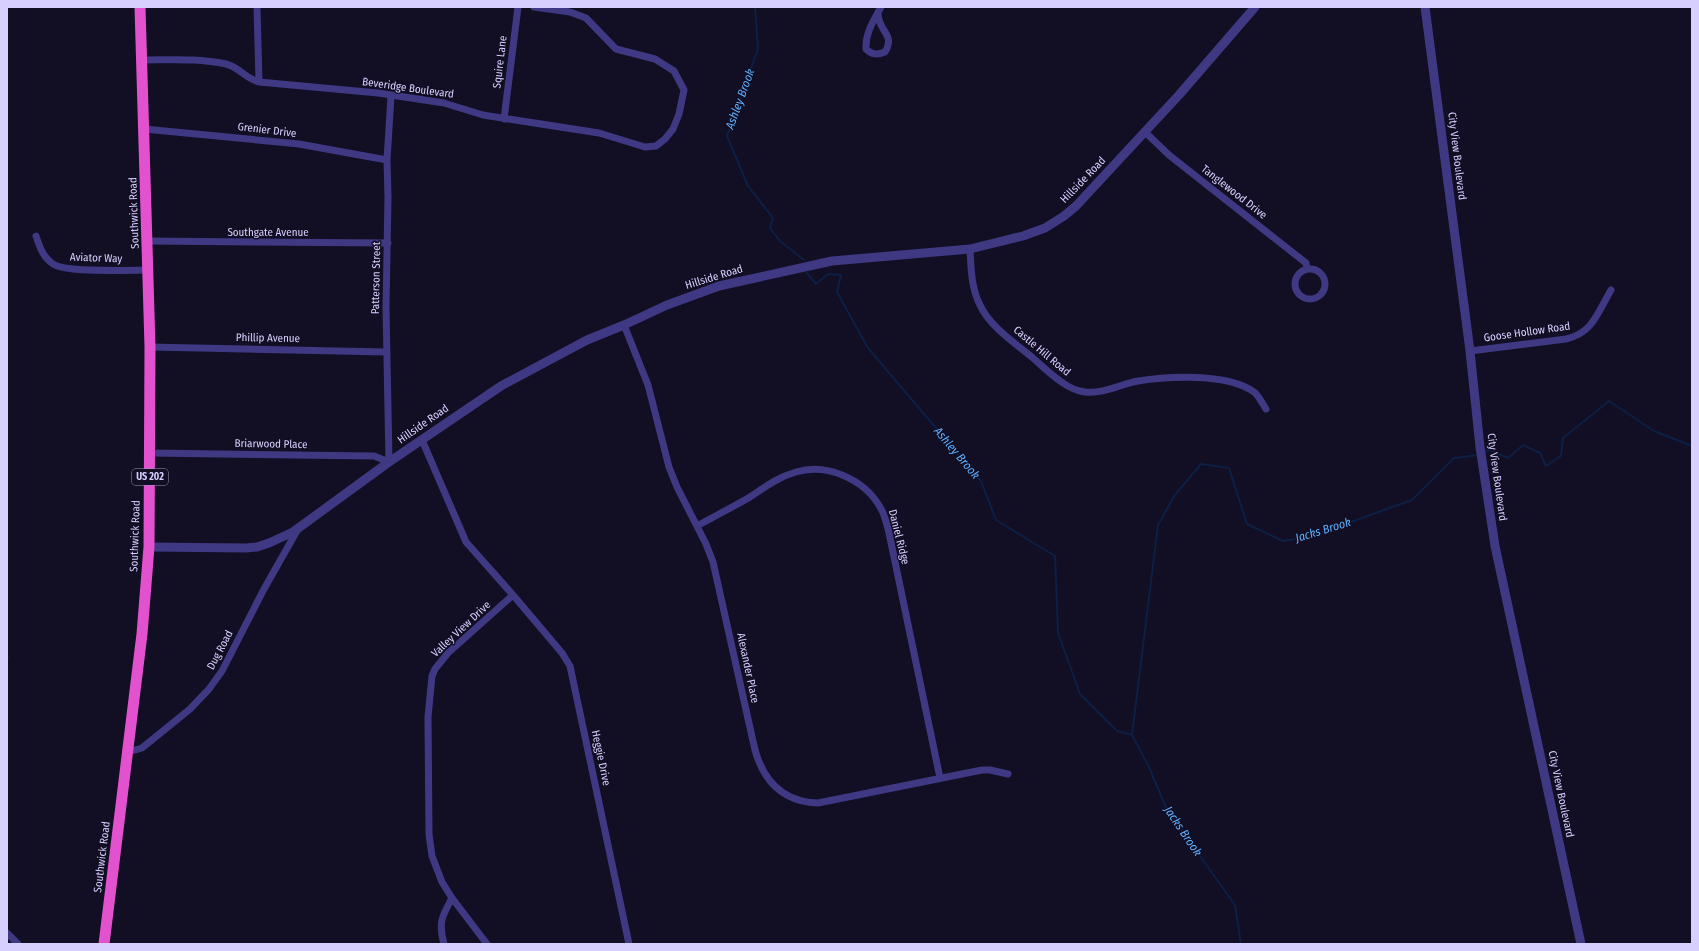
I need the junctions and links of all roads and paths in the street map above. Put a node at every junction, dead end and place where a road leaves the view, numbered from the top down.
1 (140, 7) edge
2 (257, 7) edge
3 (518, 7) edge
4 (534, 7) edge
5 (1256, 7) edge
6 (1425, 7) edge
7 (879, 10) edge
8 (142, 60) junction
9 (259, 82) junction
10 (391, 96) junction
11 (504, 119) junction
12 (144, 129) junction
13 (1145, 132) junction
14 (387, 160) junction
15 (36, 236) dead end
16 (148, 241) junction
17 (388, 243) junction
18 (970, 249) junction
19 (1307, 269) junction
20 (148, 270) junction
21 (1611, 290) dead end
22 (624, 325) junction
23 (150, 347) junction
24 (1470, 351) junction
25 (386, 352) junction
26 (1266, 409) dead end
27 (422, 440) junction
28 (150, 453) junction
29 (389, 462) junction
30 (697, 526) junction
31 (298, 529) junction
32 (149, 547) junction
33 (513, 595) junction
34 (128, 752) junction
35 (1008, 774) dead end
36 (940, 778) junction
37 (452, 898) junction
38 (7, 934) edge
39 (18, 944) edge
40 (104, 944) edge
41 (444, 944) edge
42 (486, 944) edge
43 (629, 944) edge
44 (1581, 944) edge

1 - 8 highway, Southwick Road / US 202
2 - 9 street
3 - 11 street, Squire Lane
4 - 11 street, Beveridge Boulevard
5 - 13 street, Hillside Road
6 - 24 street, City View Boulevard
7 - 7 street
8 - 9 street, Beveridge Boulevard
8 - 12 highway, Southwick Road / US 202
9 - 10 street, Beveridge Boulevard
10 - 11 street, Beveridge Boulevard
10 - 14 street, Patterson Street
12 - 14 street, Grenier Drive
12 - 16 highway, Southwick Road / US 202
13 - 18 street, Hillside Road
13 - 19 street, Tanglewood Drive
14 - 17 street, Patterson Street
15 - 20 street, Aviator Way
16 - 17 street, Southgate Avenue
16 - 20 highway, Southwick Road / US 202
17 - 25 street, Patterson Street
18 - 22 street, Hillside Road
18 - 26 street, Castle Hill Road
19 - 19 street, Tanglewood Drive
20 - 23 highway, Southwick Road / US 202
21 - 24 street, Goose Hollow Road
22 - 27 street, Hillside Road
22 - 30 street, Alexander Place
23 - 25 street, Phillip Avenue
23 - 28 highway, Southwick Road / US 202
24 - 44 street, City View Boulevard
25 - 29 street, Patterson Street
27 - 29 street, Hillside Road
27 - 33 street
28 - 29 street, Briarwood Place
28 - 32 highway, Southwick Road / US 202
29 - 31 street, Hillside Road
30 - 36 street, Alexander Place
30 - 36 street, Daniel Ridge
31 - 32 street, Hillside Road
31 - 34 street, Dug Road
32 - 34 highway, Southwick Road / US 202
33 - 37 street, Valley View Drive
33 - 43 street, Heggie Drive
34 - 40 highway, Southwick Road / US 202
35 - 36 street, Alexander Place
37 - 41 street
37 - 42 street, Valley View Drive
38 - 39 street

